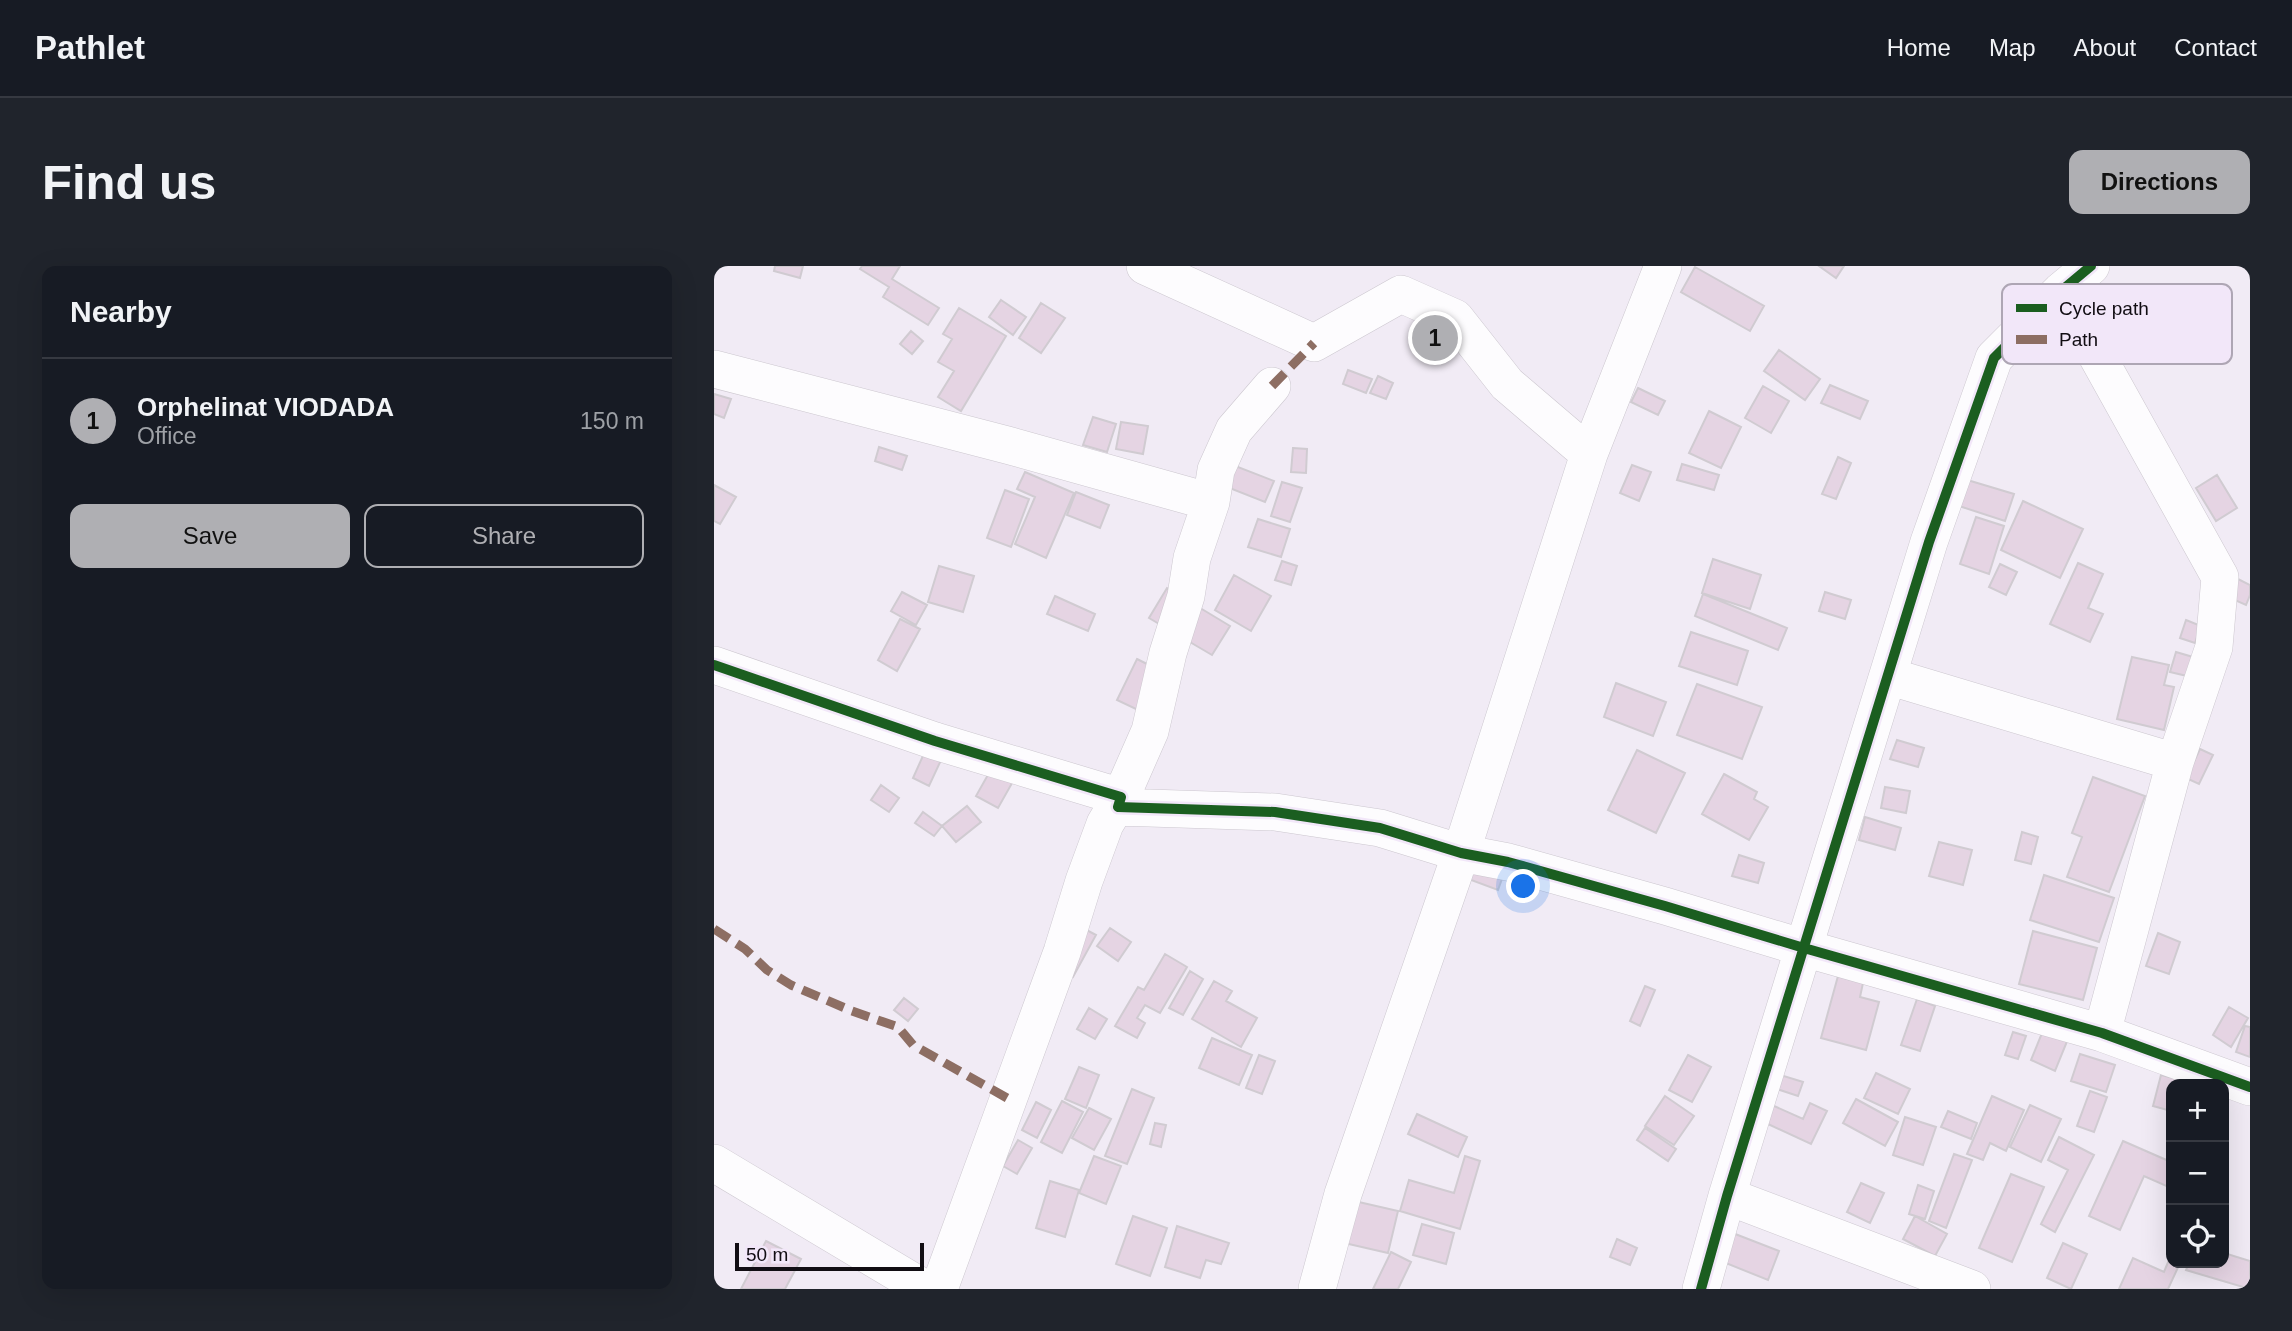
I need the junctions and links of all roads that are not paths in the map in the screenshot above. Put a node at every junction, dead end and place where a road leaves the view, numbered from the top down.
1 (1145, 266) edge
2 (1663, 266) edge
3 (2091, 266) edge
4 (2069, 284) edge
5 (2002, 350) edge
6 (2102, 364) edge
7 (714, 369) edge
8 (1272, 386) dead end
9 (1589, 454) junction
10 (1212, 502) junction
11 (714, 665) edge
12 (1888, 676) junction
13 (2175, 762) junction
14 (1121, 797) junction
15 (1461, 853) junction
16 (1804, 948) junction
17 (2102, 1033) junction
18 (2250, 1087) edge
19 (714, 1163) edge
20 (1727, 1196) junction
21 (925, 1289) edge
22 (939, 1289) edge
23 (1317, 1289) edge
24 (1701, 1289) edge
25 (1972, 1289) edge

1 - 9 street
2 - 9 street
3 - 4 street
5 - 12 street
6 - 13 street
7 - 10 street
8 - 10 street
9 - 15 street
10 - 14 street
11 - 14 street
12 - 13 street
12 - 16 street
13 - 17 street
14 - 15 street
14 - 22 street
15 - 16 street
15 - 23 street
16 - 17 street
16 - 20 street
17 - 18 street
19 - 21 street
20 - 24 street
20 - 25 street

